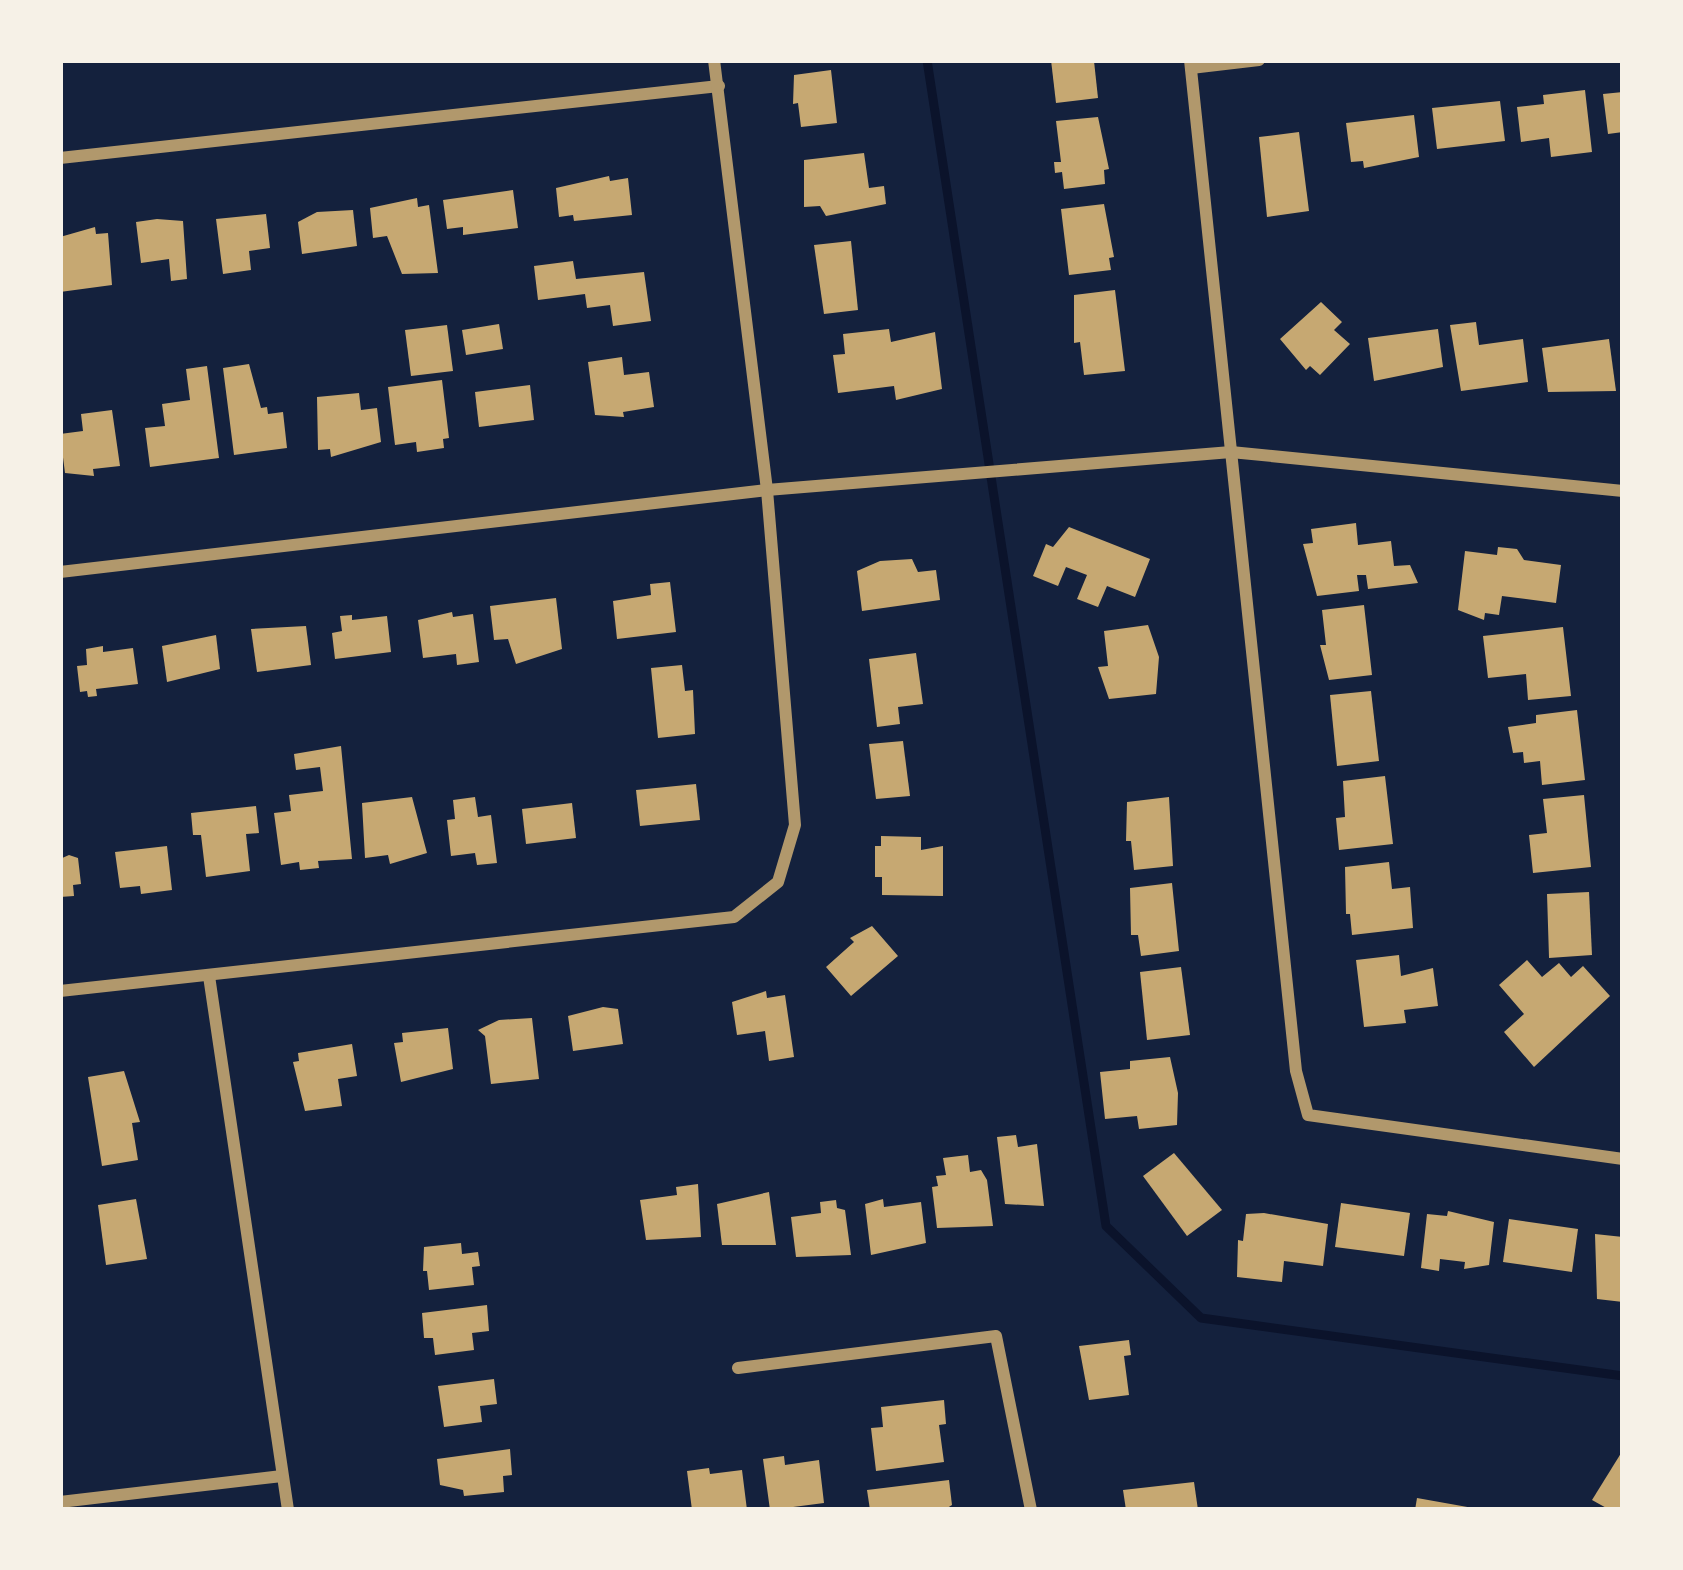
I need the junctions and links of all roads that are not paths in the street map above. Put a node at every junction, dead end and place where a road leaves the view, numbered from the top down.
1 (714, 60) edge
2 (1259, 60) edge
3 (1190, 64) edge
4 (719, 86) junction
5 (60, 158) edge
6 (1231, 452) junction
7 (766, 490) junction
8 (1623, 491) edge
9 (60, 572) edge
10 (209, 976) junction
11 (60, 991) edge
12 (1623, 1160) edge
13 (738, 1368) dead end
14 (282, 1476) junction
15 (60, 1502) edge
16 (288, 1510) edge
17 (1031, 1510) edge

1 - 4 street
2 - 3 street
3 - 6 street
4 - 5 street
4 - 7 street
6 - 7 street
6 - 8 street
6 - 12 street
7 - 9 street
7 - 10 street
10 - 11 street
10 - 14 street
13 - 17 street
14 - 15 street
14 - 16 street

